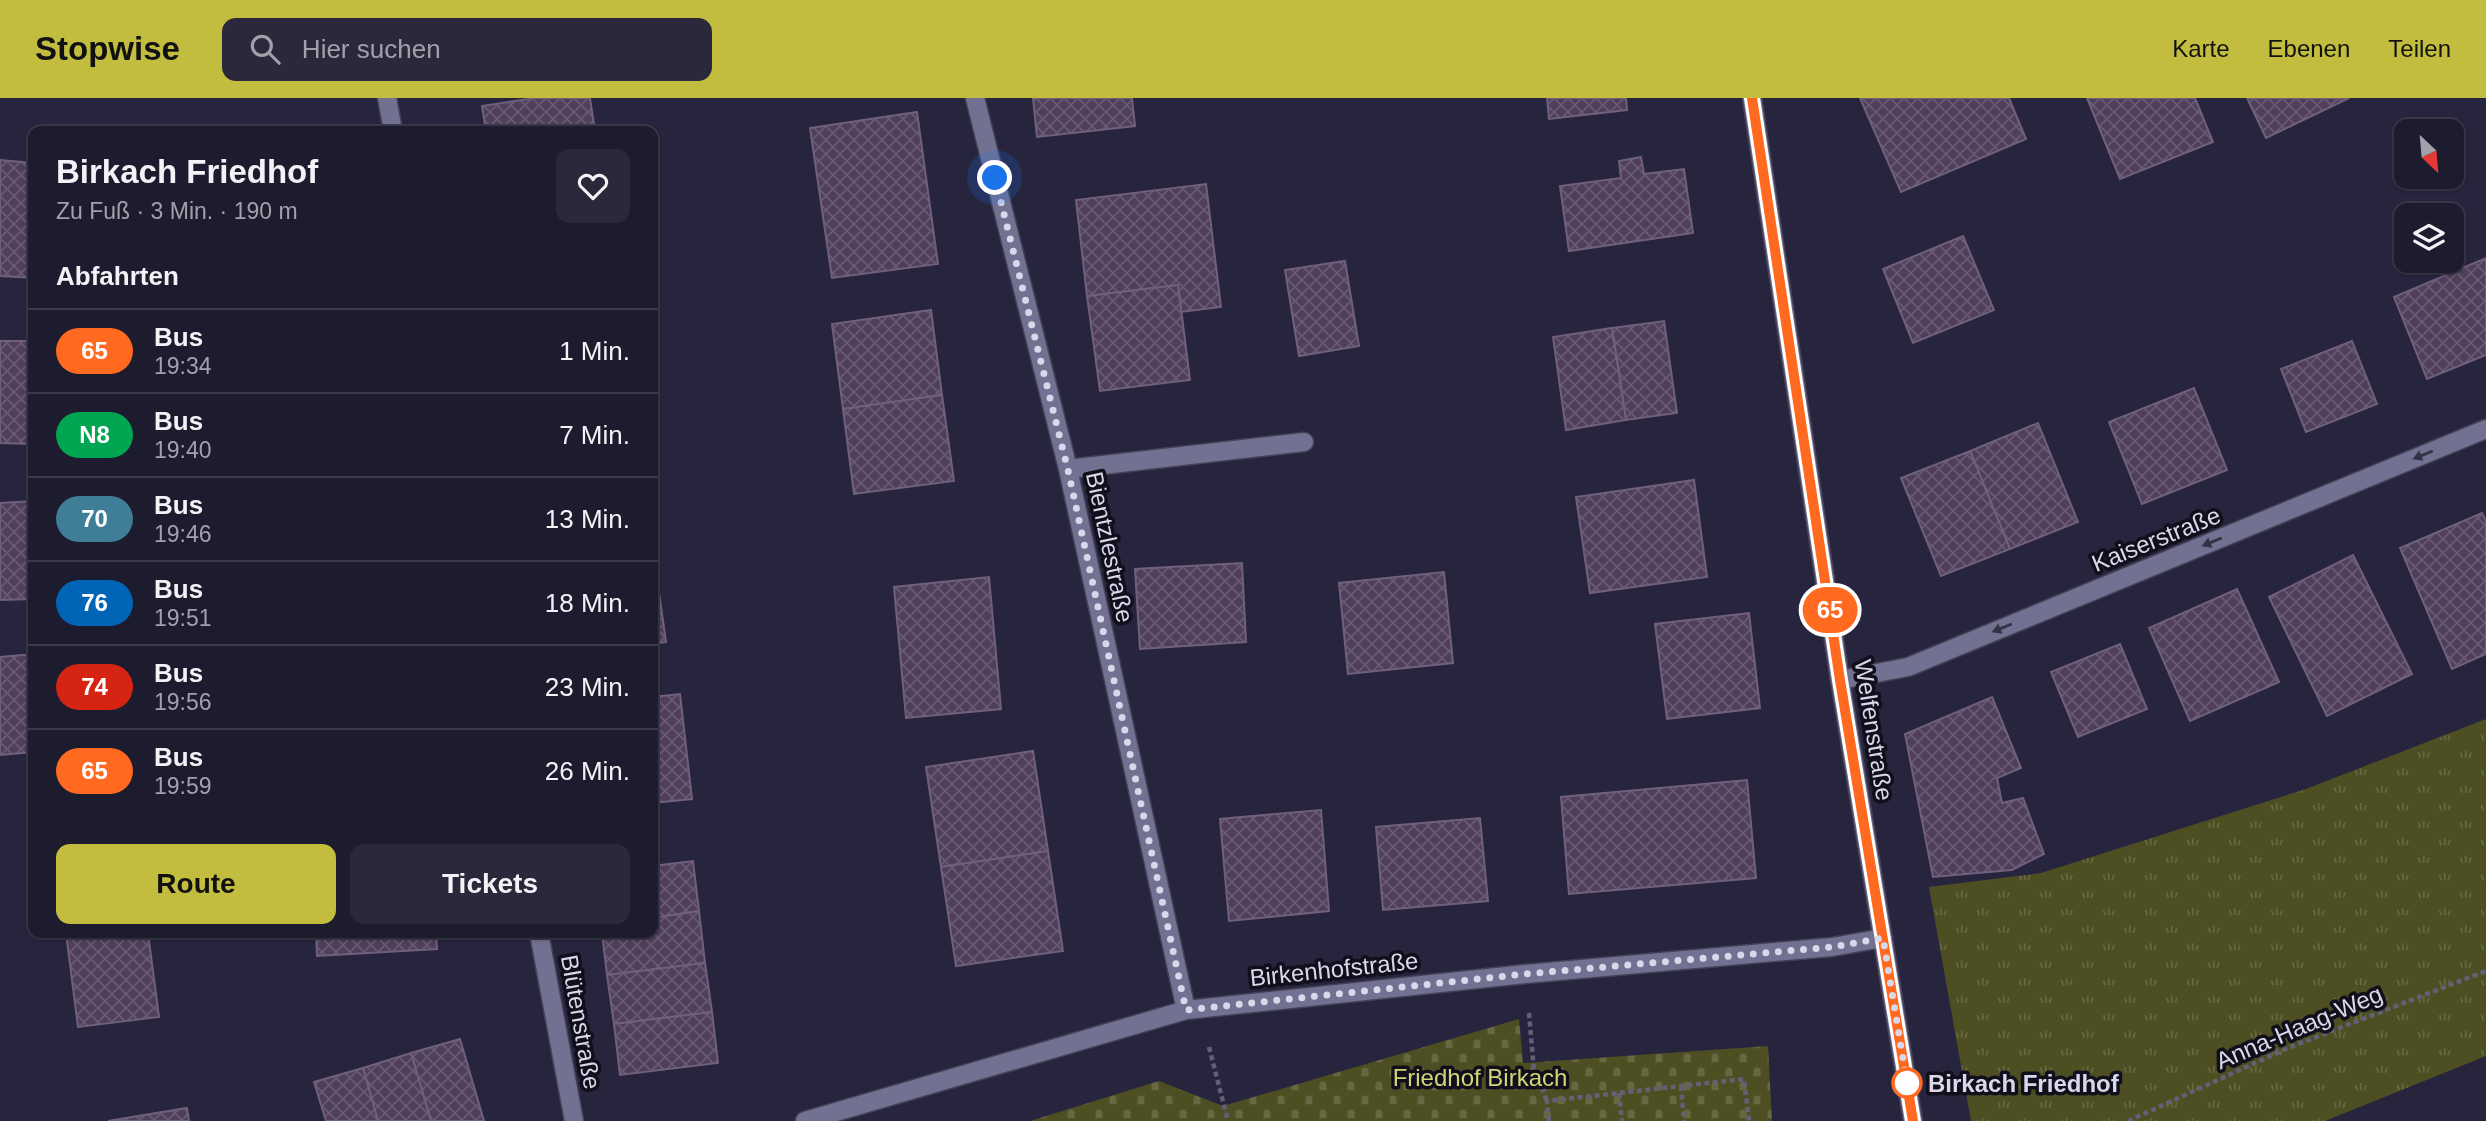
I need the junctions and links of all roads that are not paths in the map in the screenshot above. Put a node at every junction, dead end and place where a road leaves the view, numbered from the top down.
1 (387, 98) edge
2 (975, 98) edge
3 (1752, 98) edge
4 (392, 126) edge
5 (2486, 429) edge
6 (1304, 442) dead end
7 (1068, 470) junction
8 (1840, 680) junction
9 (540, 938) edge
10 (1883, 938) junction
11 (1193, 1009) junction
12 (574, 1121) edge
13 (804, 1121) edge
14 (1913, 1121) edge

1 - 4 street
2 - 7 street, Bientzlestraße
3 - 8 street, Welfenstraße
5 -> 8 street, Kaiserstraße
6 - 7 street
7 - 11 street, Bientzlestraße
8 - 10 street, Welfenstraße
9 - 12 street, Blütenstraße
10 - 11 street, Birkenhofstraße
10 - 14 street, Welfenstraße
11 - 13 street, Birkenhofstraße

